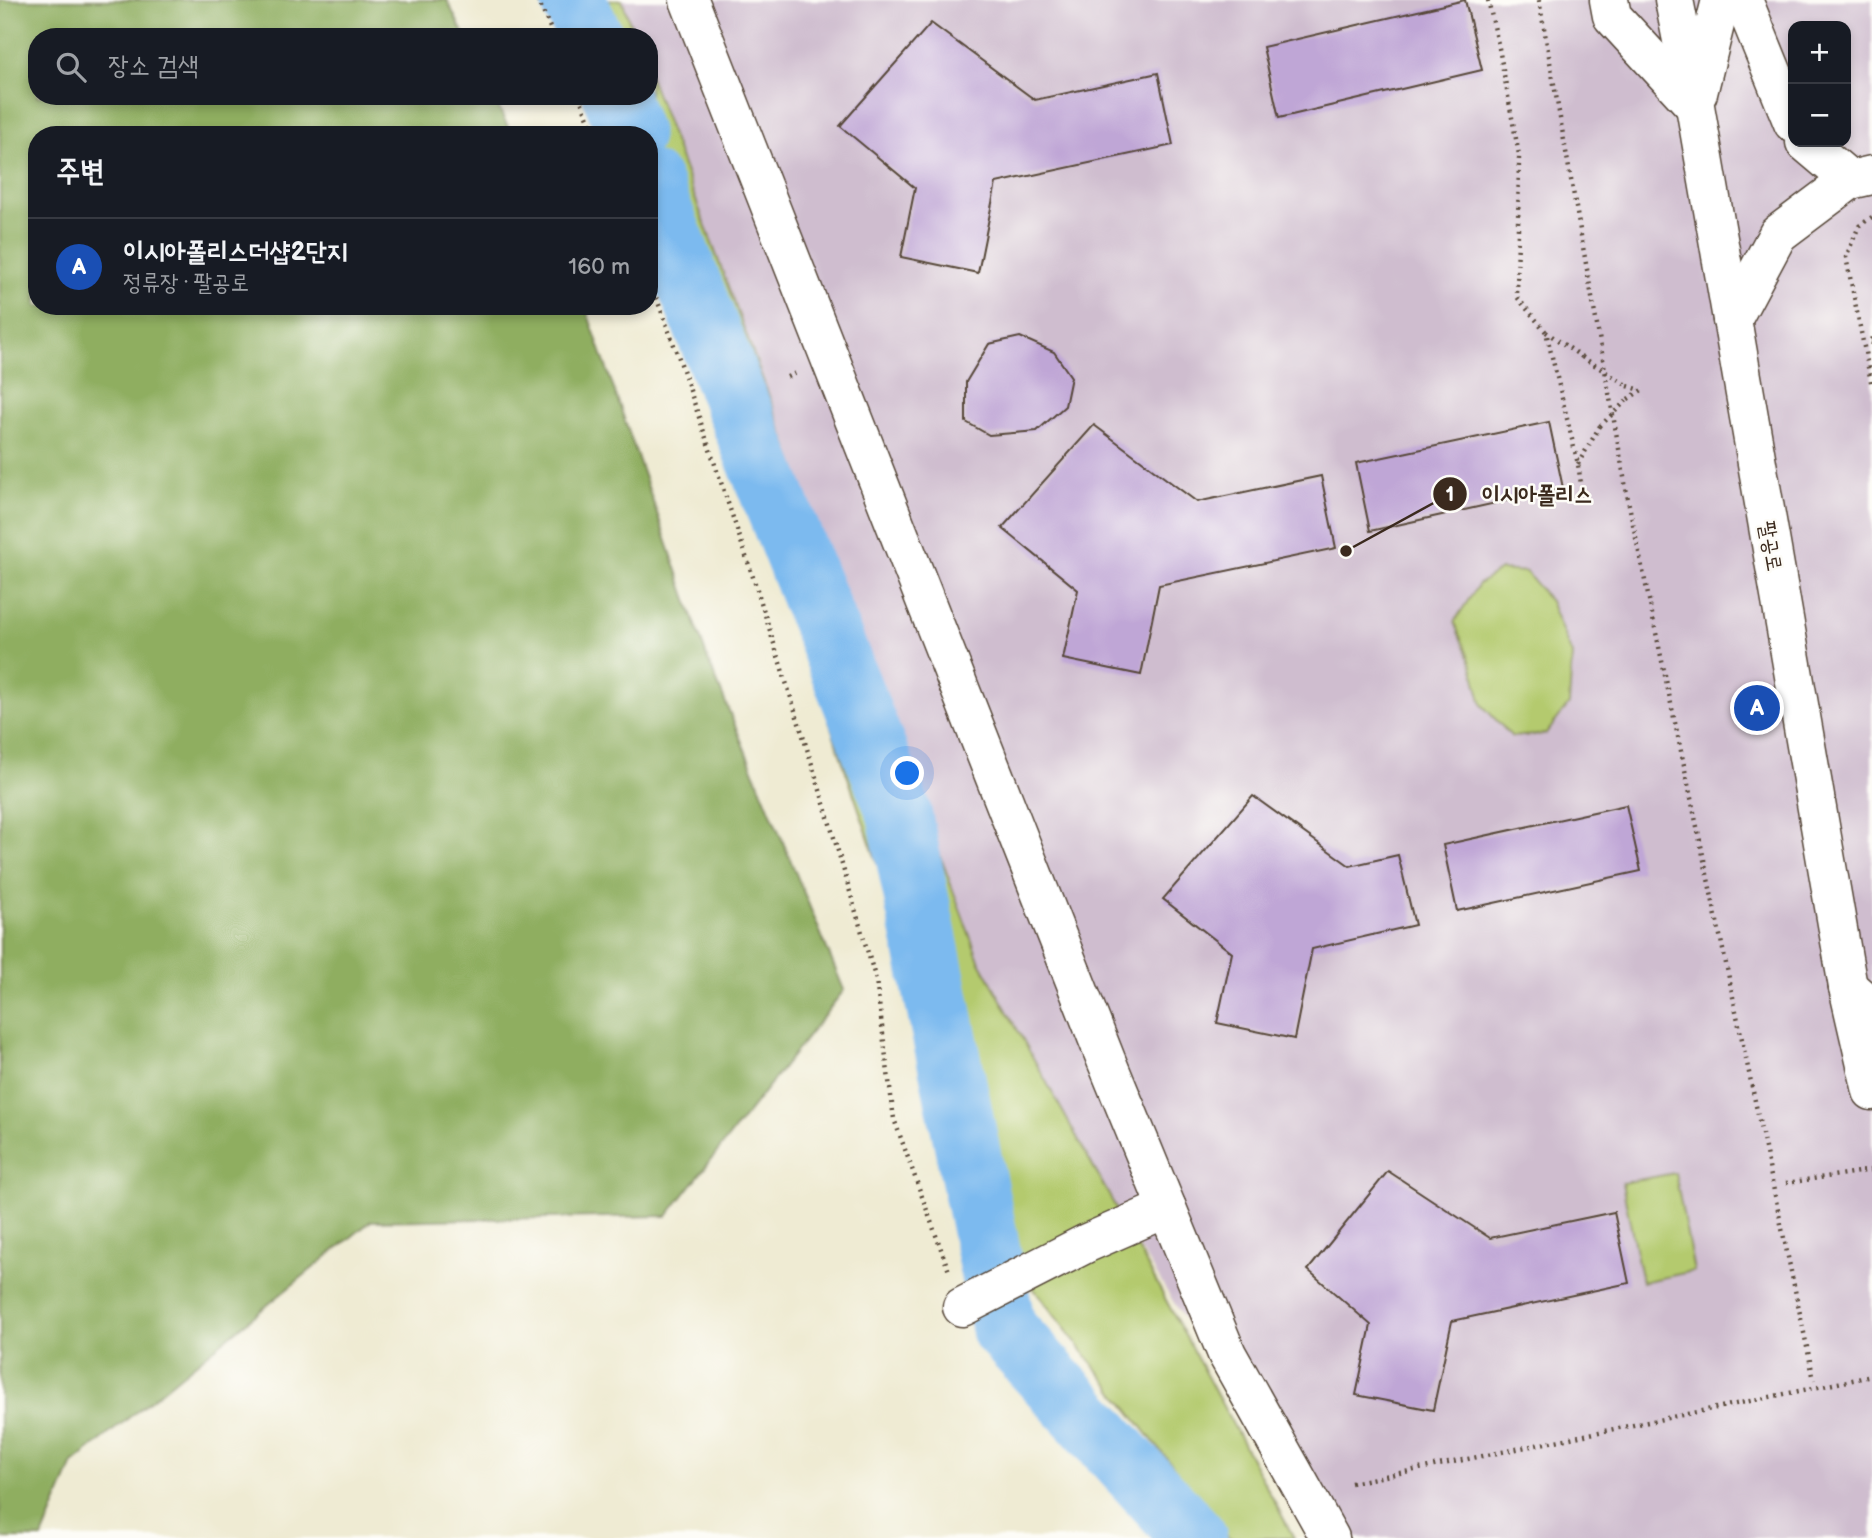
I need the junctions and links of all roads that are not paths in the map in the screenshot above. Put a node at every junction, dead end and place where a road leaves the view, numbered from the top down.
1 (689, 0) edge
2 (1609, 0) edge
3 (1674, 0) edge
4 (1721, 0) edge
5 (1743, 0) edge
6 (1695, 106) junction
7 (1788, 111) edge
8 (1813, 147) edge
9 (1861, 177) edge
10 (1732, 320) junction
11 (1860, 998) edge
12 (1872, 1091) edge
13 (1167, 1208) junction
14 (962, 1307) road end
15 (1329, 1538) edge

1 - 13 main road
2 - 6 main road
3 - 6 main road, 팔공로
4 - 6 main road
5 - 7 main road
6 - 10 main road, 팔공로
8 - 9 main road
9 - 10 main road
10 - 11 main road, 팔공로
11 - 12 main road, 팔공로
13 - 14 main road
13 - 15 main road

